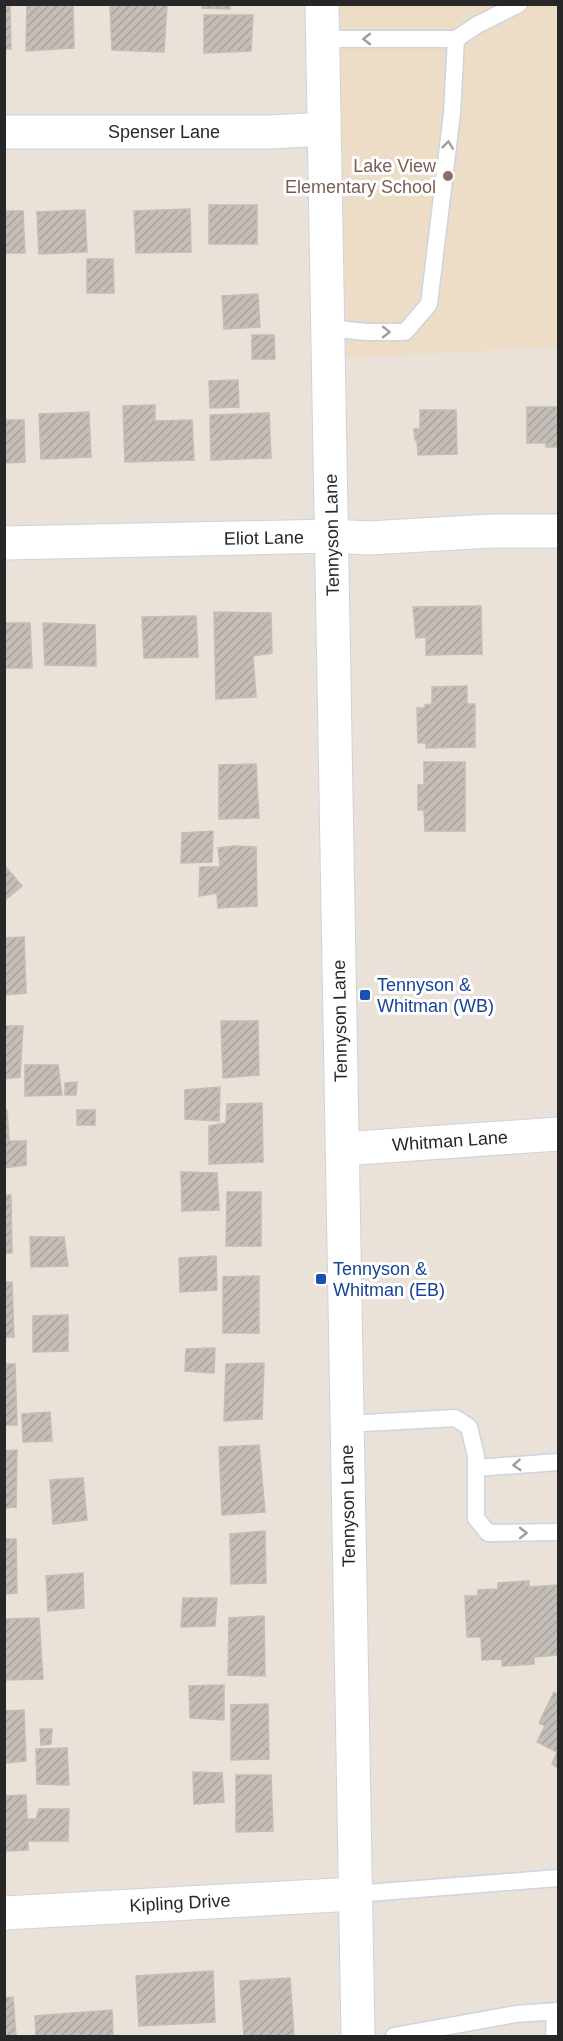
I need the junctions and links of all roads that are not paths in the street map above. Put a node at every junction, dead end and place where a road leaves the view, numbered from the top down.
1 (322, 4) edge
2 (519, 4) edge
3 (323, 39) junction
4 (456, 39) junction
5 (324, 129) junction
6 (4, 132) edge
7 (328, 328) junction
8 (558, 531) edge
9 (332, 536) junction
10 (4, 543) edge
11 (558, 1134) edge
12 (342, 1149) junction
13 (347, 1424) junction
14 (558, 1461) edge
15 (476, 1468) junction
16 (558, 1532) edge
17 (558, 1878) edge
18 (355, 1894) junction
19 (4, 1913) edge
20 (557, 2011) edge
21 (425, 2034) edge
22 (358, 2037) edge
23 (394, 2037) edge
24 (554, 2037) edge

1 - 3 street, Tennyson Lane
2 - 4 lane
4 -> 3 lane
3 - 5 street, Tennyson Lane
7 -> 4 lane
5 - 6 street, Spenser Lane
5 - 7 street, Tennyson Lane
7 - 9 street, Tennyson Lane
8 - 9 street, Eliot Lane
9 - 10 street, Eliot Lane
9 - 12 street, Tennyson Lane
11 - 12 street, Whitman Lane
12 - 13 street, Tennyson Lane
13 - 15 lane
13 - 18 street, Tennyson Lane
14 -> 15 lane
15 -> 16 lane
17 - 18 lane
18 - 19 street, Kipling Drive
18 - 22 street, Tennyson Lane
20 - 21 lane
20 - 24 lane
21 - 23 lane

